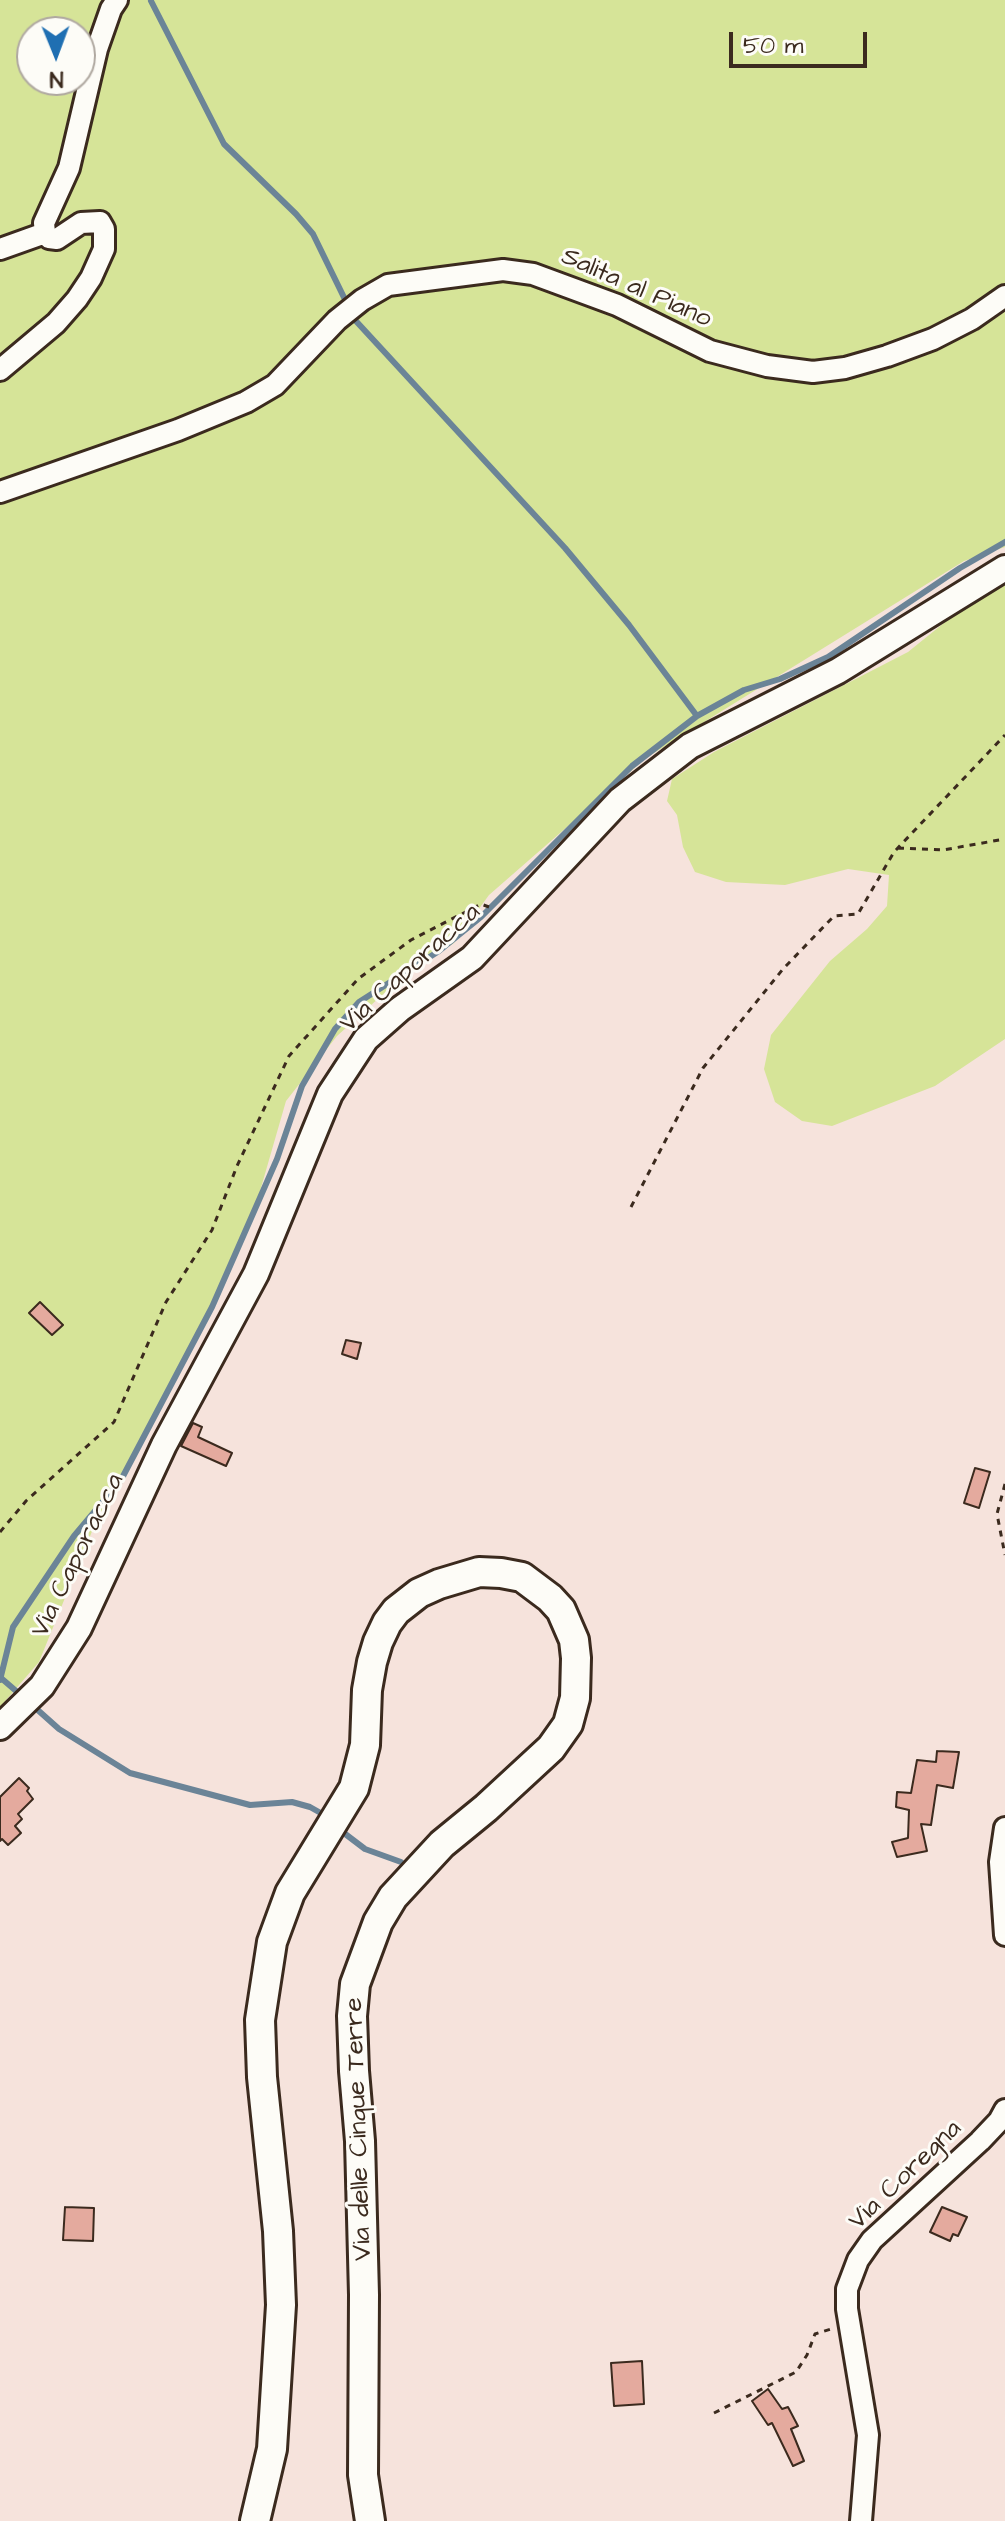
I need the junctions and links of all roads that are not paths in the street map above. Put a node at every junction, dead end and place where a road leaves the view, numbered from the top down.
1 (117, 0) edge
2 (45, 233) junction
3 (0, 249) edge
4 (1005, 296) edge
5 (0, 370) edge
6 (0, 492) edge
7 (1005, 568) edge
8 (0, 1727) edge
9 (1005, 1828) edge
10 (1005, 1935) edge
11 (1005, 2110) edge
12 (255, 2521) edge
13 (370, 2521) edge
14 (861, 2521) edge

1 - 2 street
2 - 3 street
2 - 5 street
4 - 6 street, Salita al Piano
7 - 8 street, Via Caporacca
9 - 10 street
11 - 14 street, Via Coregna
12 - 13 main road, Via delle Cinque Terre

